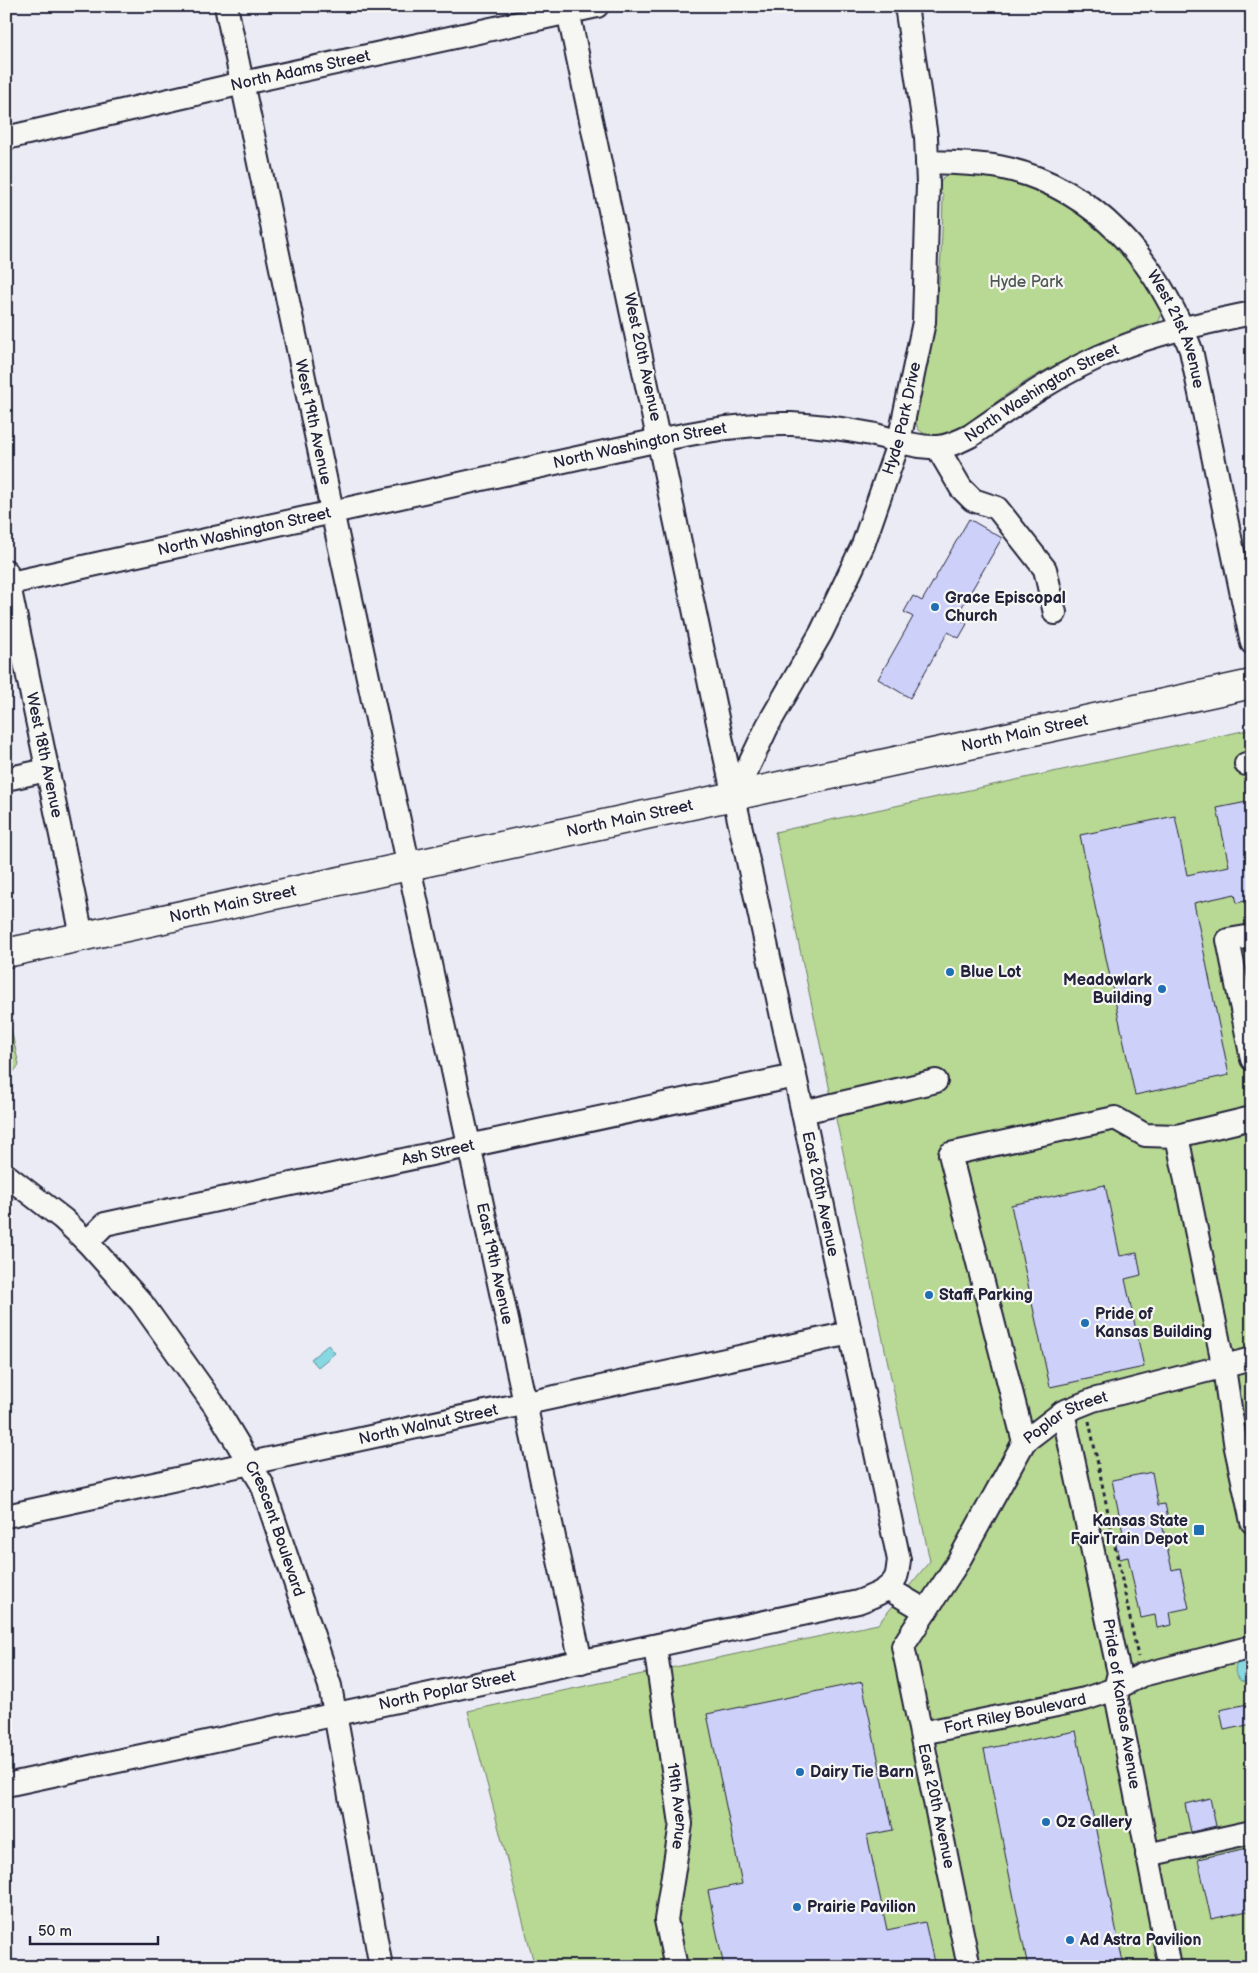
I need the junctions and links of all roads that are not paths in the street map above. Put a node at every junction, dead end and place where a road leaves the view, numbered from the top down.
1 (226, 6) edge
2 (597, 6) edge
3 (906, 6) edge
4 (568, 9) edge
5 (243, 82) junction
6 (6, 138) edge
7 (927, 162) junction
8 (1252, 313) edge
9 (1182, 329) junction
10 (659, 440) junction
11 (899, 441) junction
12 (936, 447) junction
13 (332, 511) junction
14 (7, 580) edge
15 (1056, 613) dead end
16 (1252, 643) edge
17 (1252, 684) edge
18 (47, 770) junction
19 (6, 779) edge
20 (734, 797) junction
21 (409, 867) junction
22 (82, 936) junction
23 (1252, 936) edge
24 (6, 953) edge
25 (1252, 1059) edge
26 (795, 1076) junction
27 (936, 1081) dead end
28 (803, 1112) junction
29 (1252, 1118) edge
30 (1177, 1136) junction
31 (469, 1146) junction
32 (6, 1175) edge
33 (87, 1242) junction
34 (850, 1334) junction
35 (1252, 1359) edge
36 (1224, 1368) junction
37 (525, 1404) junction
38 (1062, 1412) junction
39 (1024, 1442) junction
40 (249, 1464) junction
41 (1251, 1515) edge
42 (6, 1516) edge
43 (887, 1588) junction
44 (926, 1611) junction
45 (655, 1646) junction
46 (903, 1646) joint
47 (1252, 1648) edge
48 (580, 1662) junction
49 (1115, 1689) junction
50 (335, 1715) junction
51 (922, 1733) junction
52 (6, 1785) edge
53 (1252, 1832) edge
54 (1147, 1855) junction
55 (374, 1966) edge
56 (676, 1967) edge
57 (969, 1967) edge
58 (1170, 1967) edge

1 - 5 street, West 19th Avenue
2 - 4 street, North Adams Street
3 - 7 street, Hyde Park Drive
4 - 5 street, North Adams Street
4 - 10 street, West 20th Avenue
5 - 6 street, North Adams Street
5 - 13 street, West 19th Avenue
7 - 9 street, West 21st Avenue
7 - 11 street, Hyde Park Drive
8 - 9 street, North Washington Street
9 - 12 street, North Washington Street
9 - 16 street, West 21st Avenue
10 - 11 street, North Washington Street
10 - 13 street, North Washington Street
10 - 20 street, West 20th Avenue
11 - 12 street, North Washington Street
11 - 20 street, Hyde Park Drive
12 - 15 street
13 - 14 street, North Washington Street
13 - 21 street, West 19th Avenue
14 - 18 street, West 18th Avenue
17 - 20 main road, North Main Street
18 - 19 street
18 - 22 street, West 18th Avenue
20 - 21 main road, North Main Street
20 - 26 street, East 20th Avenue
21 - 22 main road, North Main Street
21 - 31 street, East 19th Avenue
22 - 24 main road, North Main Street
23 - 25 street
26 - 28 street, East 20th Avenue
26 - 31 street, Ash Street
27 - 28 street
28 - 34 street, East 20th Avenue
29 - 30 street
30 - 36 street
30 - 39 street
31 - 33 street, Ash Street
31 - 37 street, East 19th Avenue
32 - 33 street, Crescent Boulevard
33 - 40 street, Crescent Boulevard
34 - 37 street, North Walnut Street
34 - 43 street, East 20th Avenue
35 - 36 street, Poplar Street
36 - 38 street, Poplar Street
36 - 41 street
37 - 40 street, North Walnut Street
37 - 48 street, East 19th Avenue
38 - 39 street, Poplar Street
38 - 49 street, Pride of Kansas Avenue
39 - 44 street, Poplar Street
40 - 42 street, North Walnut Street
40 - 50 street, Crescent Boulevard
43 - 44 street
43 - 45 street, North Poplar Street
44 - 46 street, Poplar Street
45 - 48 street, North Poplar Street
45 - 56 street, 19th Avenue
46 - 51 street, East 20th Avenue
47 - 49 street, Fort Riley Boulevard
48 - 50 street, North Poplar Street
49 - 51 street, Fort Riley Boulevard
49 - 54 street, Pride of Kansas Avenue
50 - 52 street, North Poplar Street
50 - 55 street, Crescent Boulevard
51 - 57 street, East 20th Avenue
53 - 54 street
54 - 58 street, Pride of Kansas Avenue

